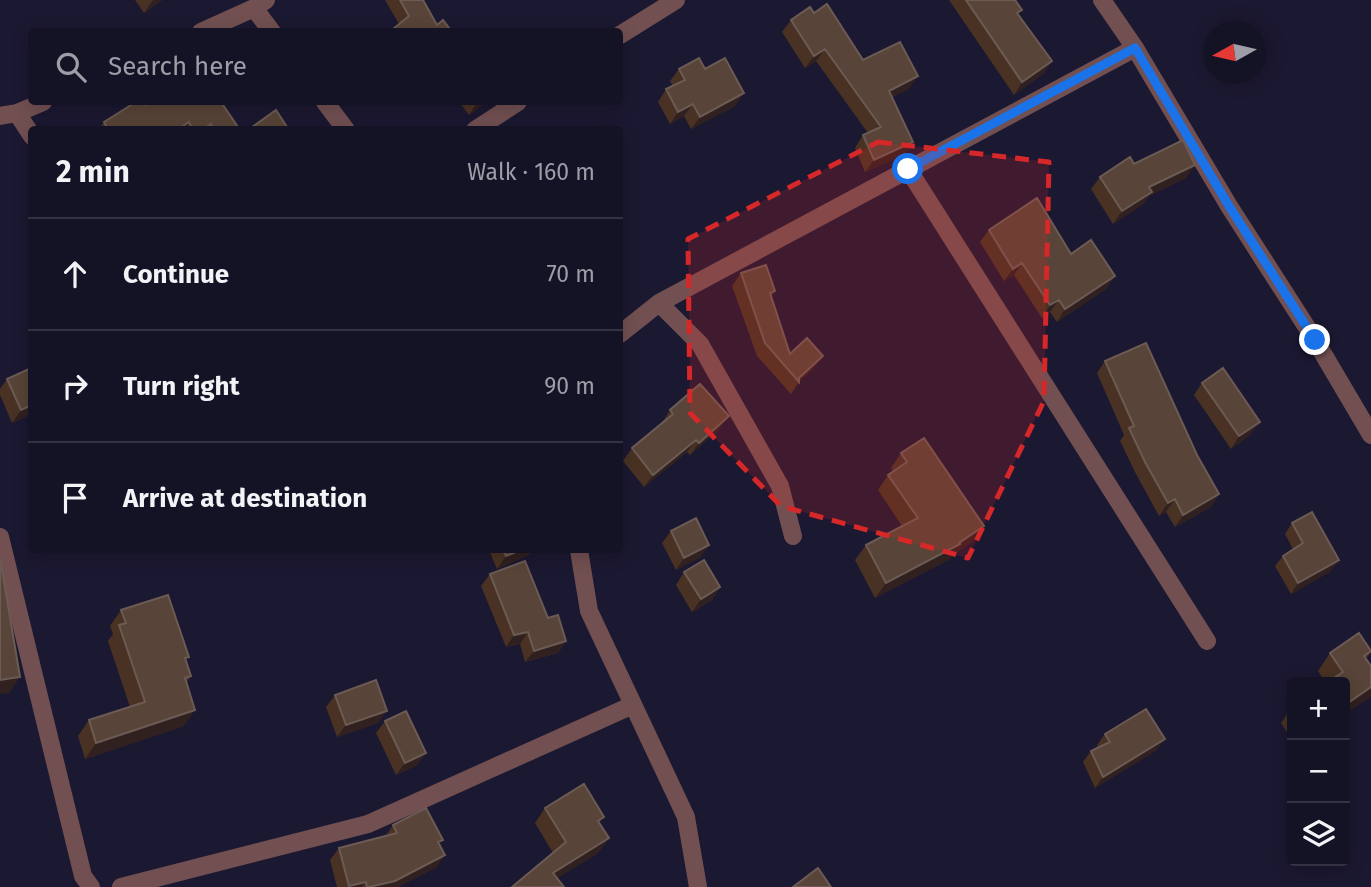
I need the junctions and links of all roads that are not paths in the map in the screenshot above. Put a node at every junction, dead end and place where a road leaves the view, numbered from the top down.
1 (676, 0) edge
2 (1102, 0) edge
3 (262, 2) edge
4 (209, 28) edge
5 (271, 28) edge
6 (623, 33) edge
7 (1135, 48) junction
8 (34, 105) edge
9 (327, 105) edge
10 (513, 105) edge
11 (9, 114) edge
12 (343, 126) edge
13 (481, 126) edge
14 (28, 132) edge
15 (908, 169) junction
16 (659, 303) junction
17 (623, 332) edge
18 (1371, 435) edge
19 (793, 536) dead end
20 (0, 537) edge
21 (579, 553) edge
22 (1207, 641) dead end
23 (633, 705) junction
24 (91, 887) edge
25 (121, 887) edge
26 (698, 887) edge

1 - 6 street
2 - 7 street
3 - 4 street
3 - 5 street
7 - 15 street
7 - 18 street
8 - 11 street
9 - 12 street
10 - 13 street
11 - 14 street
15 - 16 street
15 - 22 street
16 - 17 street
16 - 19 street
20 - 24 street
21 - 23 street
23 - 25 street
23 - 26 street

